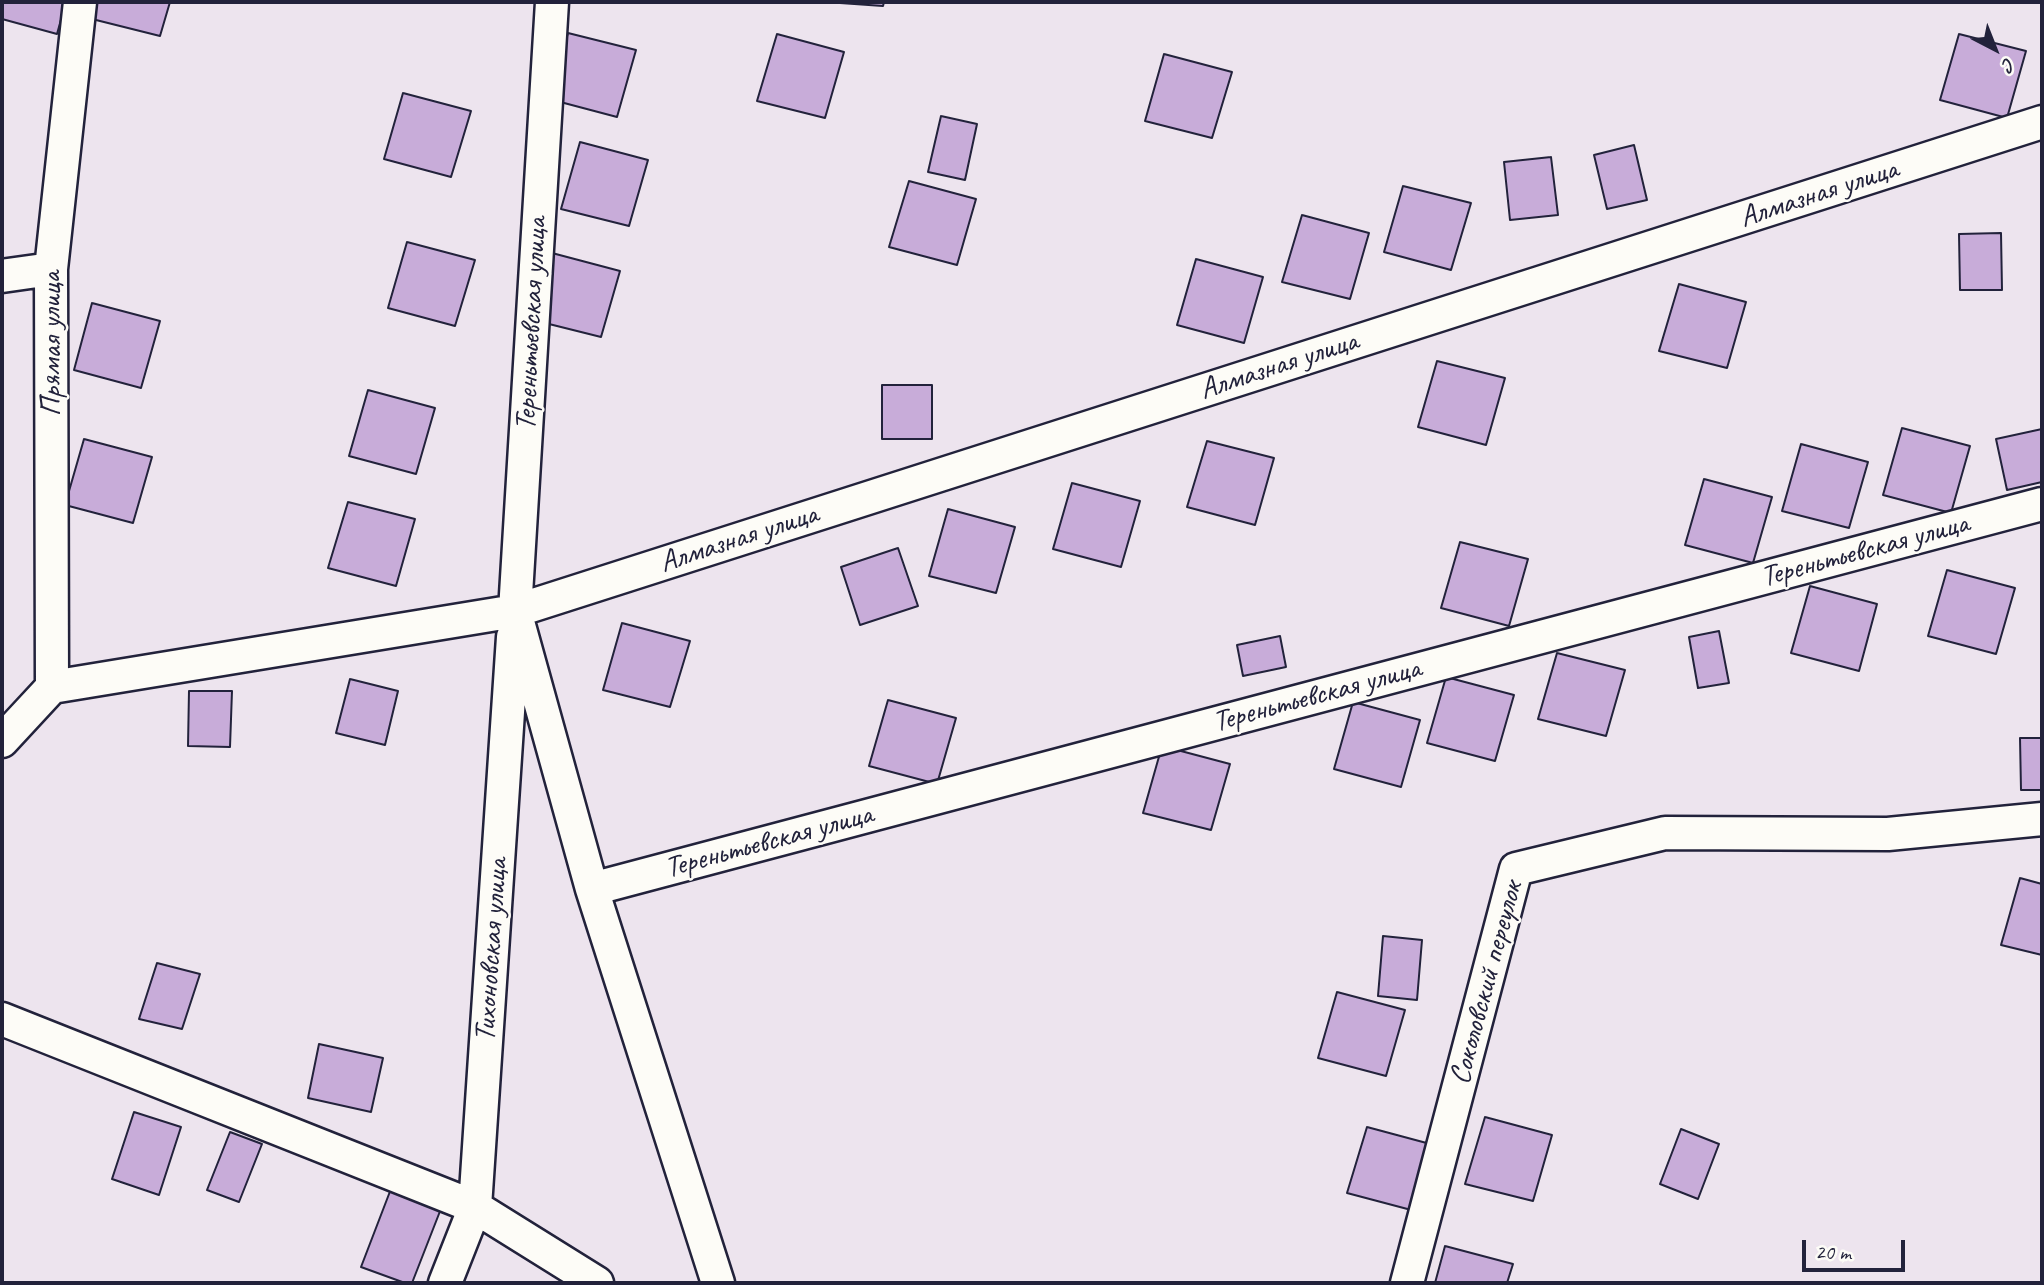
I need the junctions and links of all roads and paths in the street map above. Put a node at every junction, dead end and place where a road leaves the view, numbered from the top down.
1 (80, 2) edge
2 (552, 2) edge
3 (2042, 122) edge
4 (51, 269) junction
5 (2, 276) edge
6 (2042, 503) edge
7 (515, 611) junction
8 (52, 687) junction
9 (2, 741) edge
10 (2042, 819) edge
11 (592, 889) junction
12 (2, 1019) edge
13 (475, 1207) junction
14 (446, 1283) edge
15 (597, 1283) edge
16 (718, 1283) edge
17 (1407, 1283) edge

1 - 4 street, Прямая улица
2 - 7 street, Тереньтьевская улица
3 - 7 street, Алмазная улица
4 - 5 street
4 - 8 street, Прямая улица
6 - 11 street, Тереньтьевская улица
7 - 8 street
7 - 11 street, Тереньтьевская улица
7 - 13 street, Тихоновская улица
8 - 9 street
10 - 17 street, Соколовский переулок
11 - 16 street, Тереньтьевская улица
12 - 13 street
13 - 14 street, Тихоновская улица
13 - 15 street

